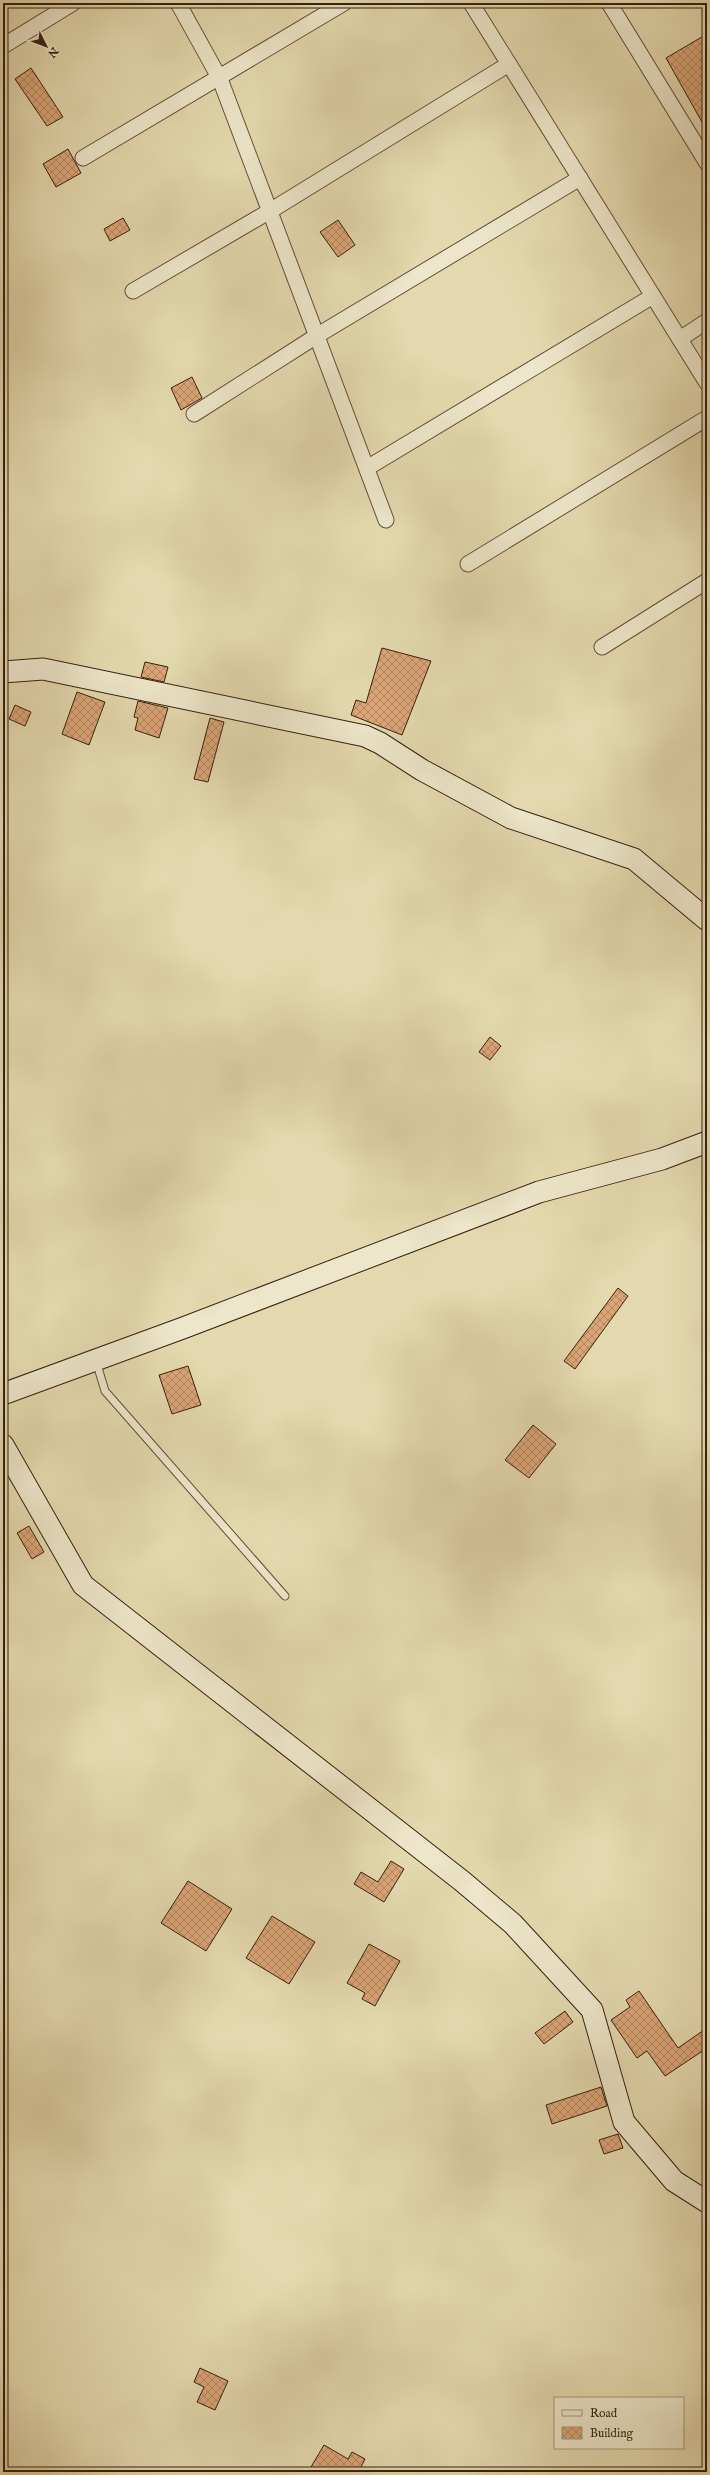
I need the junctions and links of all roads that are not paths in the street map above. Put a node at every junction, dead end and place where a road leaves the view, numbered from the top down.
1 (73, 3) edge
2 (178, 3) edge
3 (344, 3) edge
4 (471, 3) edge
5 (609, 3) edge
6 (3, 46) edge
7 (509, 64) junction
8 (220, 79) junction
9 (83, 158) dead end
10 (707, 163) edge
11 (580, 178) junction
12 (270, 211) junction
13 (133, 291) dead end
14 (653, 296) junction
15 (707, 321) edge
16 (318, 335) junction
17 (680, 339) junction
18 (707, 383) edge
19 (194, 414) dead end
20 (707, 418) edge
21 (367, 468) junction
22 (386, 520) dead end
23 (468, 564) dead end
24 (707, 581) edge
25 (602, 647) dead end
26 (3, 672) edge
27 (707, 920) edge
28 (707, 1142) edge
29 (95, 1359) junction
30 (3, 1394) edge
31 (3, 1445) edge
32 (284, 1596) dead end
33 (707, 2202) edge

1 - 6 street
2 - 8 street
3 - 8 street
4 - 7 street
5 - 10 street
7 - 11 street
7 - 12 street
8 - 9 street
8 - 12 street
11 - 14 street
11 - 16 street
12 - 13 street
12 - 16 street
14 - 17 street
14 - 21 street
15 - 17 street
16 - 19 street
16 - 21 street
17 - 18 street
20 - 23 street
21 - 22 street
24 - 25 street
26 - 27 street
28 - 29 street
29 - 30 street
29 - 32 lane
31 - 33 street

